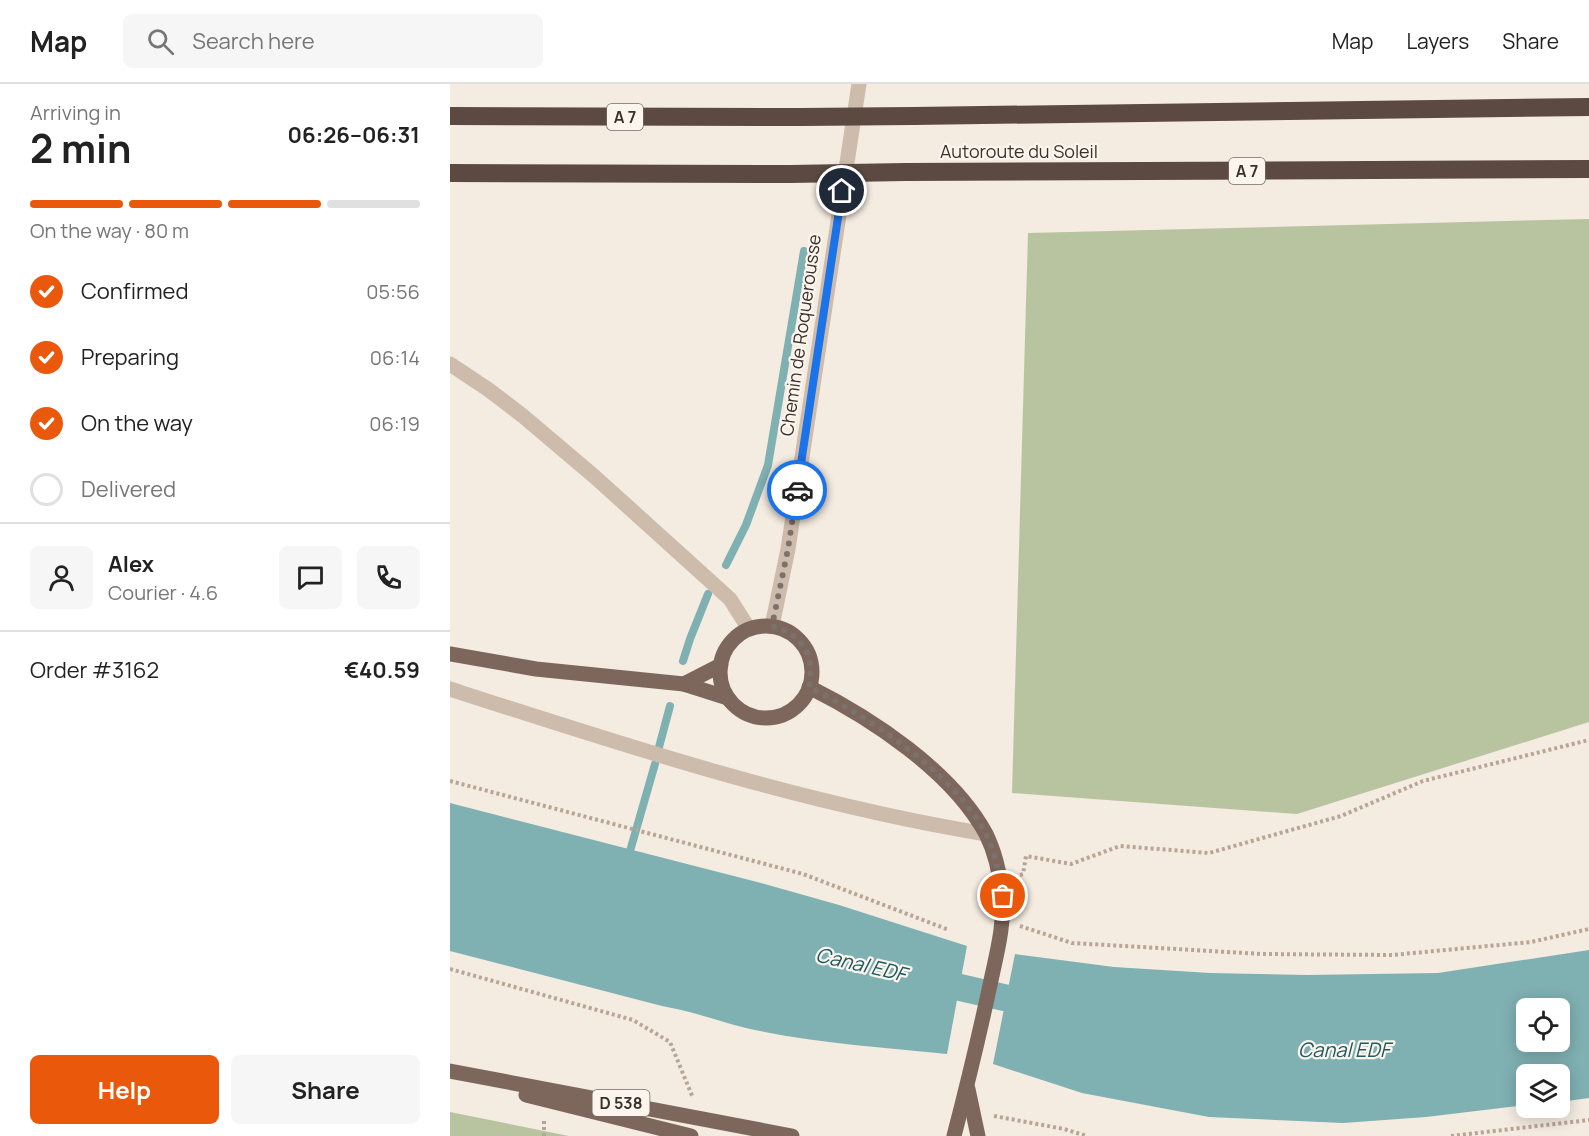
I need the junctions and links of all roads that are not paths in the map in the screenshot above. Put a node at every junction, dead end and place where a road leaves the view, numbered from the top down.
1 (859, 84) edge
2 (1589, 107) edge
3 (450, 116) edge
4 (1589, 169) edge
5 (450, 173) edge
6 (450, 364) edge
7 (772, 626) junction
8 (749, 629) junction
9 (450, 654) edge
10 (721, 665) junction
11 (684, 684) junction
12 (809, 687) junction
13 (450, 689) edge
14 (728, 698) junction
15 (986, 834) junction
16 (450, 1071) edge
17 (450, 1076) edge
18 (967, 1086) junction
19 (691, 1136) edge
20 (792, 1136) edge
21 (954, 1136) edge
22 (978, 1136) edge

1 - 7 street, Chemin de Roquerousse
2 - 3 highway, Autoroute du Soleil / A 7, bridge
4 - 5 highway, Autoroute du Soleil / A 7, bridge
6 - 8 street
7 - 8 main road
7 - 12 main road
8 - 10 main road
9 - 11 main road
10 - 11 main road
10 - 14 main road
11 - 14 main road
12 - 14 main road
12 - 15 main road
13 - 15 street
15 - 18 main road
16 - 20 main road, D 538
17 - 19 main road, D 538
18 - 21 main road
18 - 22 main road

